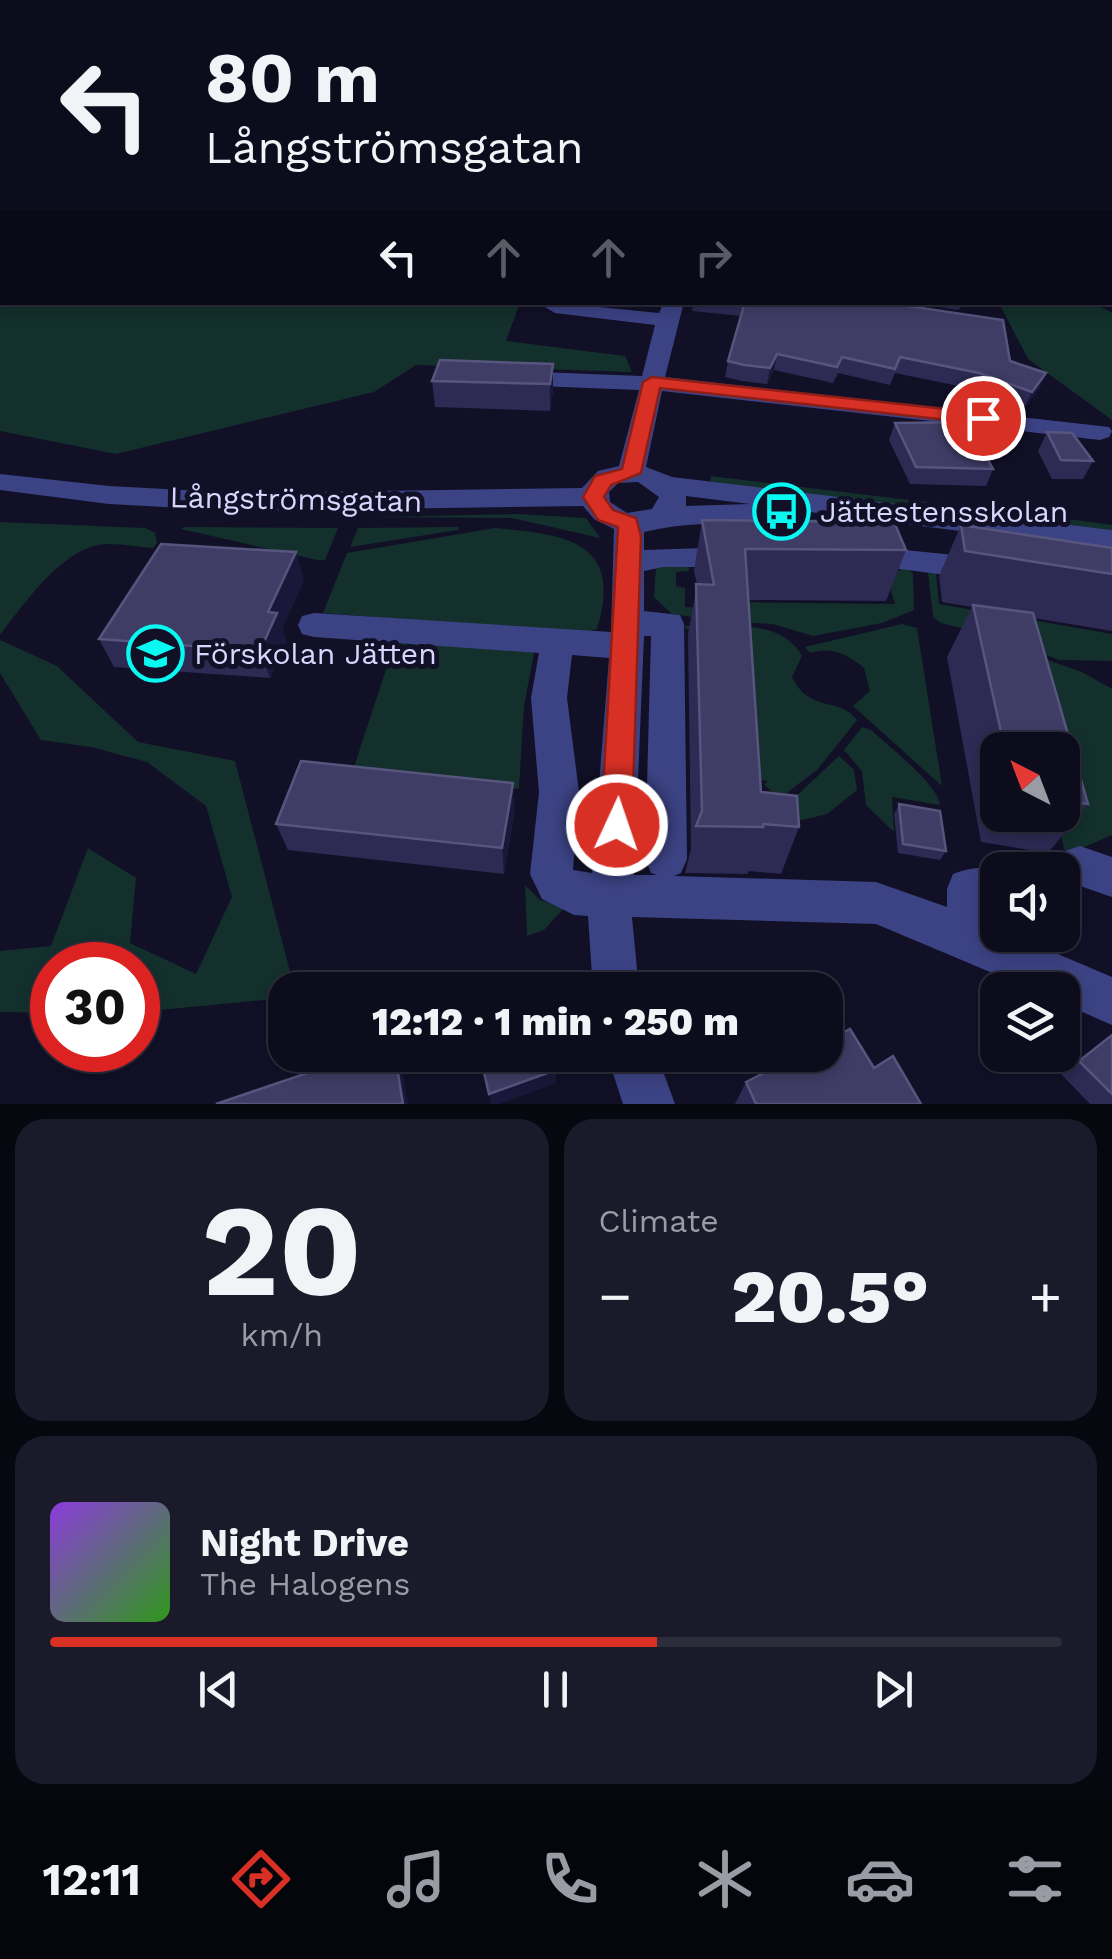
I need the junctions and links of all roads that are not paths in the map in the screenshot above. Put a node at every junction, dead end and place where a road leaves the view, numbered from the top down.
1 (555, 306) dead end
2 (671, 311) edge
3 (497, 378) edge
4 (652, 382) junction
5 (1100, 432) dead end
6 (631, 473) junction
7 (0, 482) edge
8 (594, 497) junction
9 (666, 500) junction
10 (629, 523) junction
11 (1112, 540) edge
12 (837, 556) edge
13 (759, 557) edge
14 (628, 564) junction
15 (1018, 575) edge
16 (314, 625) dead end
17 (626, 635) junction
18 (556, 643) junction
19 (666, 859) dead end
20 (1080, 866) edge
21 (1112, 878) edge
22 (980, 888) edge
23 (613, 895) junction
24 (968, 938) junction
25 (614, 972) edge
26 (1112, 1001) edge
27 (638, 1072) edge
28 (649, 1104) edge

1 - 2 street
2 - 4 street
3 - 4 street
4 - 5 street
4 - 6 street
6 - 8 street
6 - 9 street
7 - 8 street, Långströmsgatan
8 - 10 street
9 - 10 street
9 - 11 street
10 - 14 street
12 - 15 street
13 - 14 street
14 - 17 street
16 - 18 street
17 - 18 street
17 - 19 street
17 - 23 street
18 - 23 street
20 - 21 street
22 - 24 street
23 - 24 street
23 - 25 street
24 - 26 street
27 - 28 street

